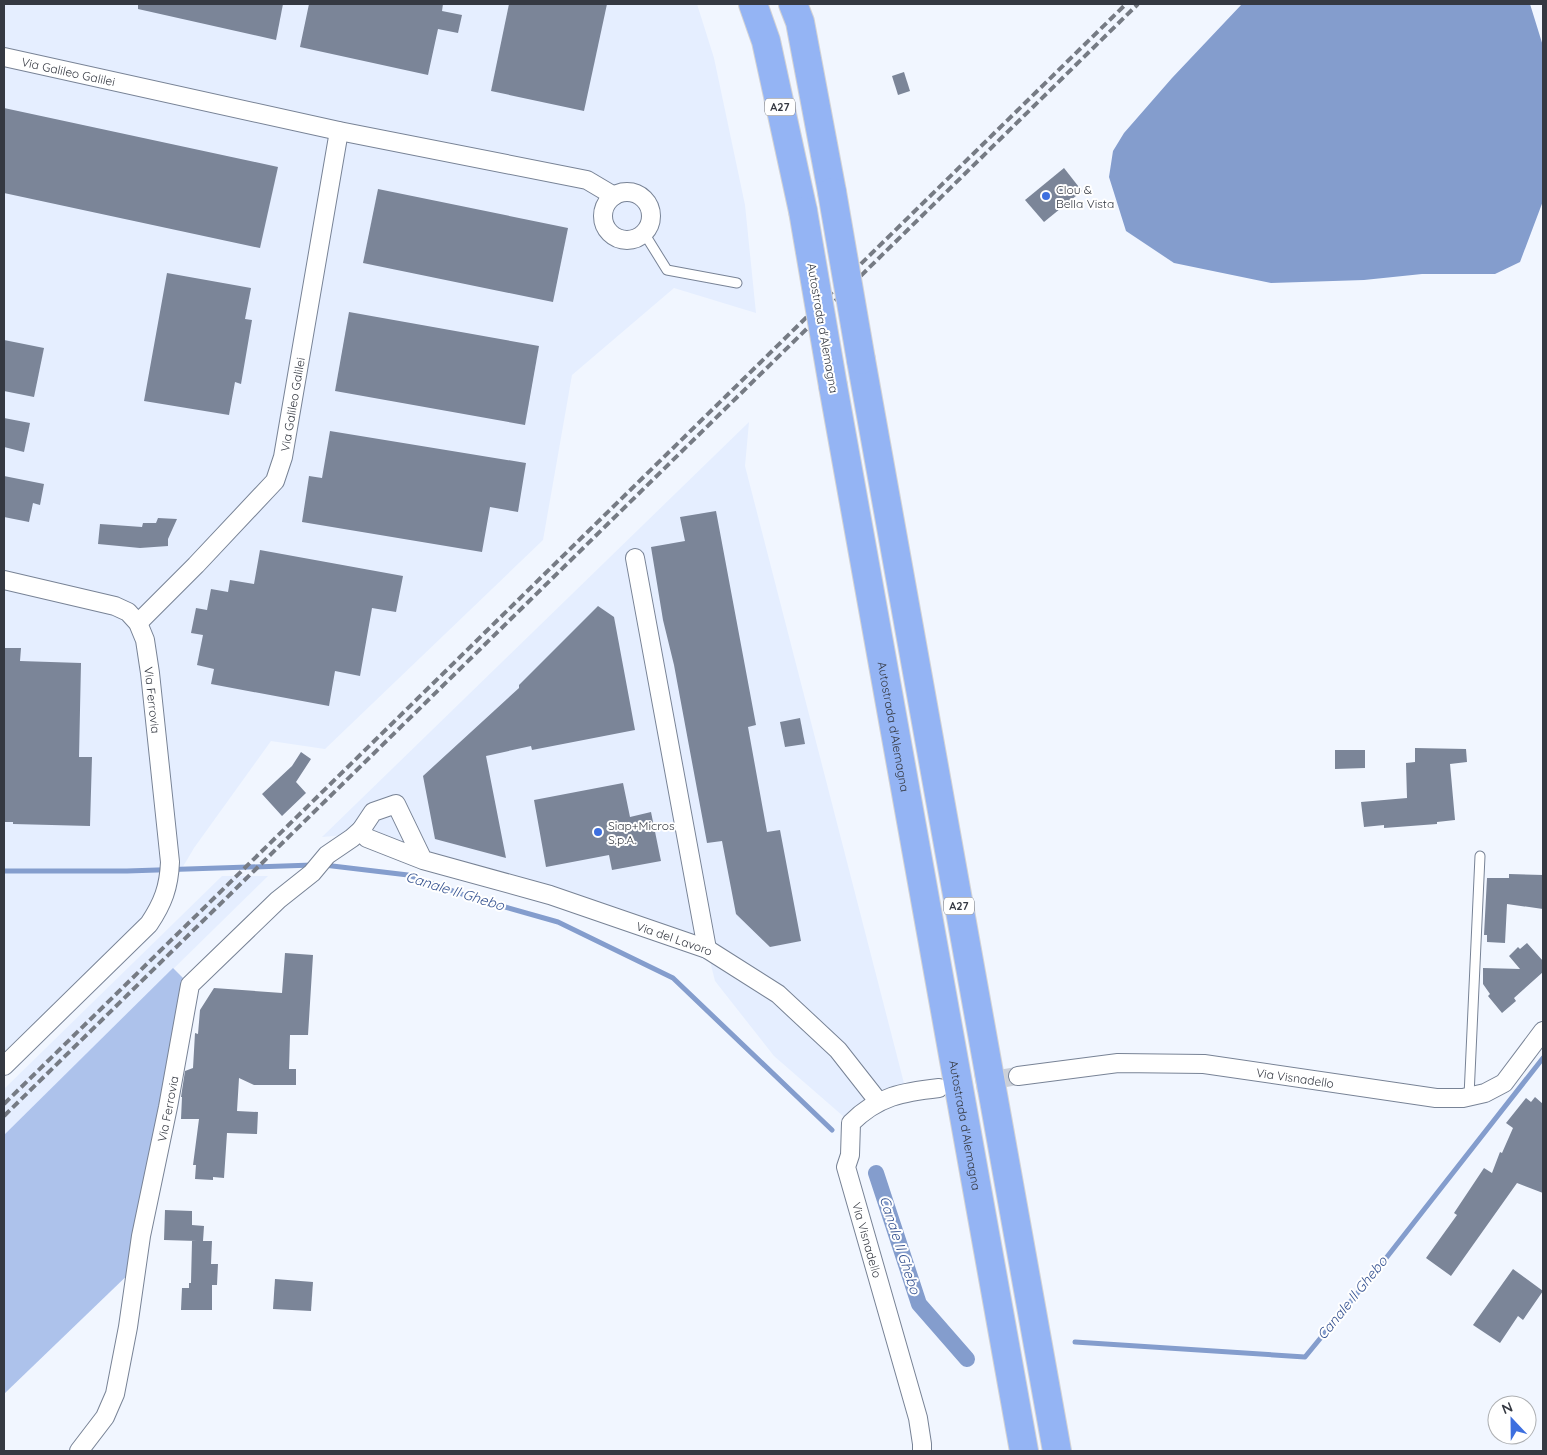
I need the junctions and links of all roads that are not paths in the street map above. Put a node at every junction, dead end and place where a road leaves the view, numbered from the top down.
1 (753, 4) edge
2 (793, 4) edge
3 (4, 57) edge
4 (339, 131) junction
5 (614, 196) junction
6 (644, 232) junction
7 (737, 283) dead end
8 (634, 558) dead end
9 (4, 580) edge
10 (138, 623) junction
11 (361, 830) junction
12 (1480, 856) dead end
13 (423, 860) junction
14 (707, 949) junction
15 (1543, 1031) edge
16 (4, 1066) edge
17 (1018, 1076) tunnel mouth
18 (939, 1088) tunnel mouth
19 (1470, 1096) junction
20 (878, 1101) junction
21 (79, 1451) edge
22 (922, 1451) edge
23 (1024, 1451) edge
24 (1057, 1451) edge

1 - 23 highway, Autostrada d'Alemagna / A27, bridge
2 - 24 highway, A27, bridge
3 - 4 street, Via Galileo Galilei
4 - 5 street, Via Galileo Galilei
4 - 10 street, Via Galileo Galilei
5 - 6 street
5 - 6 street
6 - 7 lane
8 - 14 street
9 - 10 street
10 - 16 street, Via Ferrovia
11 - 13 street, Via del Lavoro
11 - 13 street
11 - 21 street, Via Ferrovia
12 - 19 lane
13 - 14 street, Via del Lavoro
14 - 20 street, Via del Lavoro
15 - 19 street, Via Visnadello
17 - 19 street, Via Visnadello
18 - 20 street, Via Visnadello
20 - 22 street, Via Visnadello

